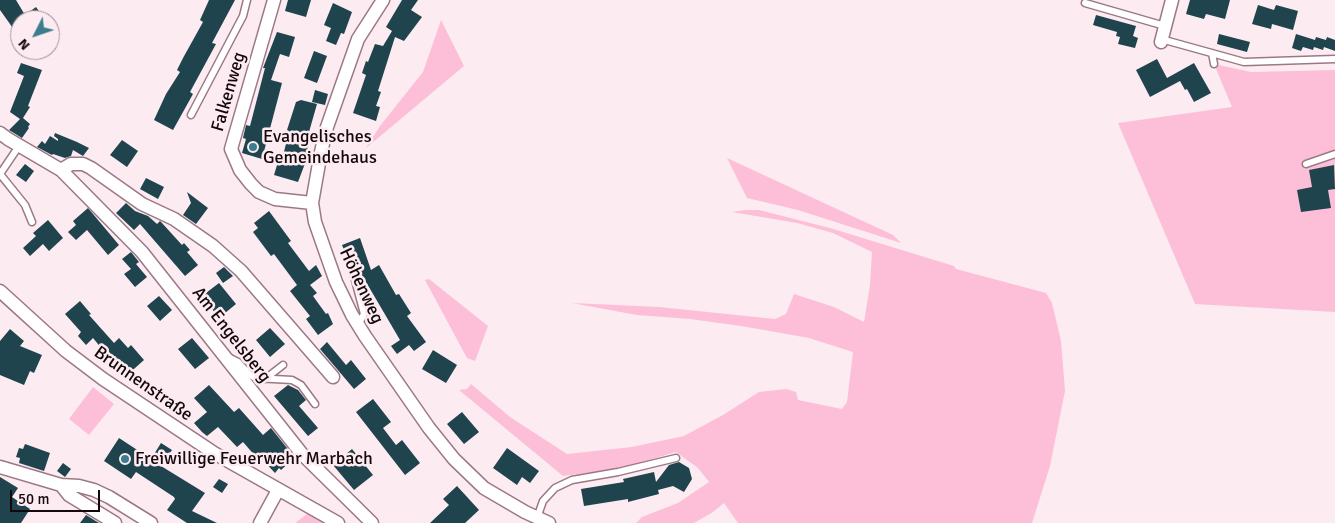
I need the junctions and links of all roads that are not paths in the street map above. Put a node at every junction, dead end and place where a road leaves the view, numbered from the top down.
1 (248, 0) edge
2 (274, 0) edge
3 (383, 0) edge
4 (1172, 0) edge
5 (1085, 3) dead end
6 (1165, 26) junction
7 (1161, 41) joint
8 (1212, 54) junction
9 (1335, 59) edge
10 (1214, 64) dead end
11 (191, 115) dead end
12 (0, 133) edge
13 (19, 146) junction
14 (1335, 154) edge
15 (1306, 164) dead end
16 (61, 170) junction
17 (0, 174) edge
18 (312, 203) junction
19 (32, 222) dead end
20 (354, 276) dead end
21 (0, 291) edge
22 (358, 325) junction
23 (224, 356) junction
24 (283, 365) dead end
25 (333, 376) dead end
26 (266, 380) junction
27 (315, 404) dead end
28 (676, 458) dead end
29 (0, 467) edge
30 (61, 485) junction
31 (278, 490) junction
32 (543, 520) edge
33 (115, 523) edge
34 (151, 523) edge
35 (260, 523) edge
36 (338, 523) edge
37 (372, 523) edge

1 - 11 lane
2 - 18 street, Falkenweg
3 - 18 street, Höhenweg
4 - 6 street
5 - 6 lane
6 - 7 street
7 - 8 lane
8 - 9 lane
8 - 10 lane
12 - 13 street, Am Engelsberg
13 - 16 street, Am Engelsberg
13 - 17 lane
14 - 15 lane
16 - 23 street, Am Engelsberg
16 - 25 street
17 - 19 lane
18 - 22 street, Höhenweg
20 - 22 lane
21 - 31 street, Brunnenstraße
22 - 32 street, Höhenweg
23 - 26 lane
23 - 37 street, Am Engelsberg
24 - 26 lane
26 - 27 lane
28 - 32 lane
29 - 30 street
30 - 33 street
30 - 34 street
31 - 35 street
31 - 36 street

